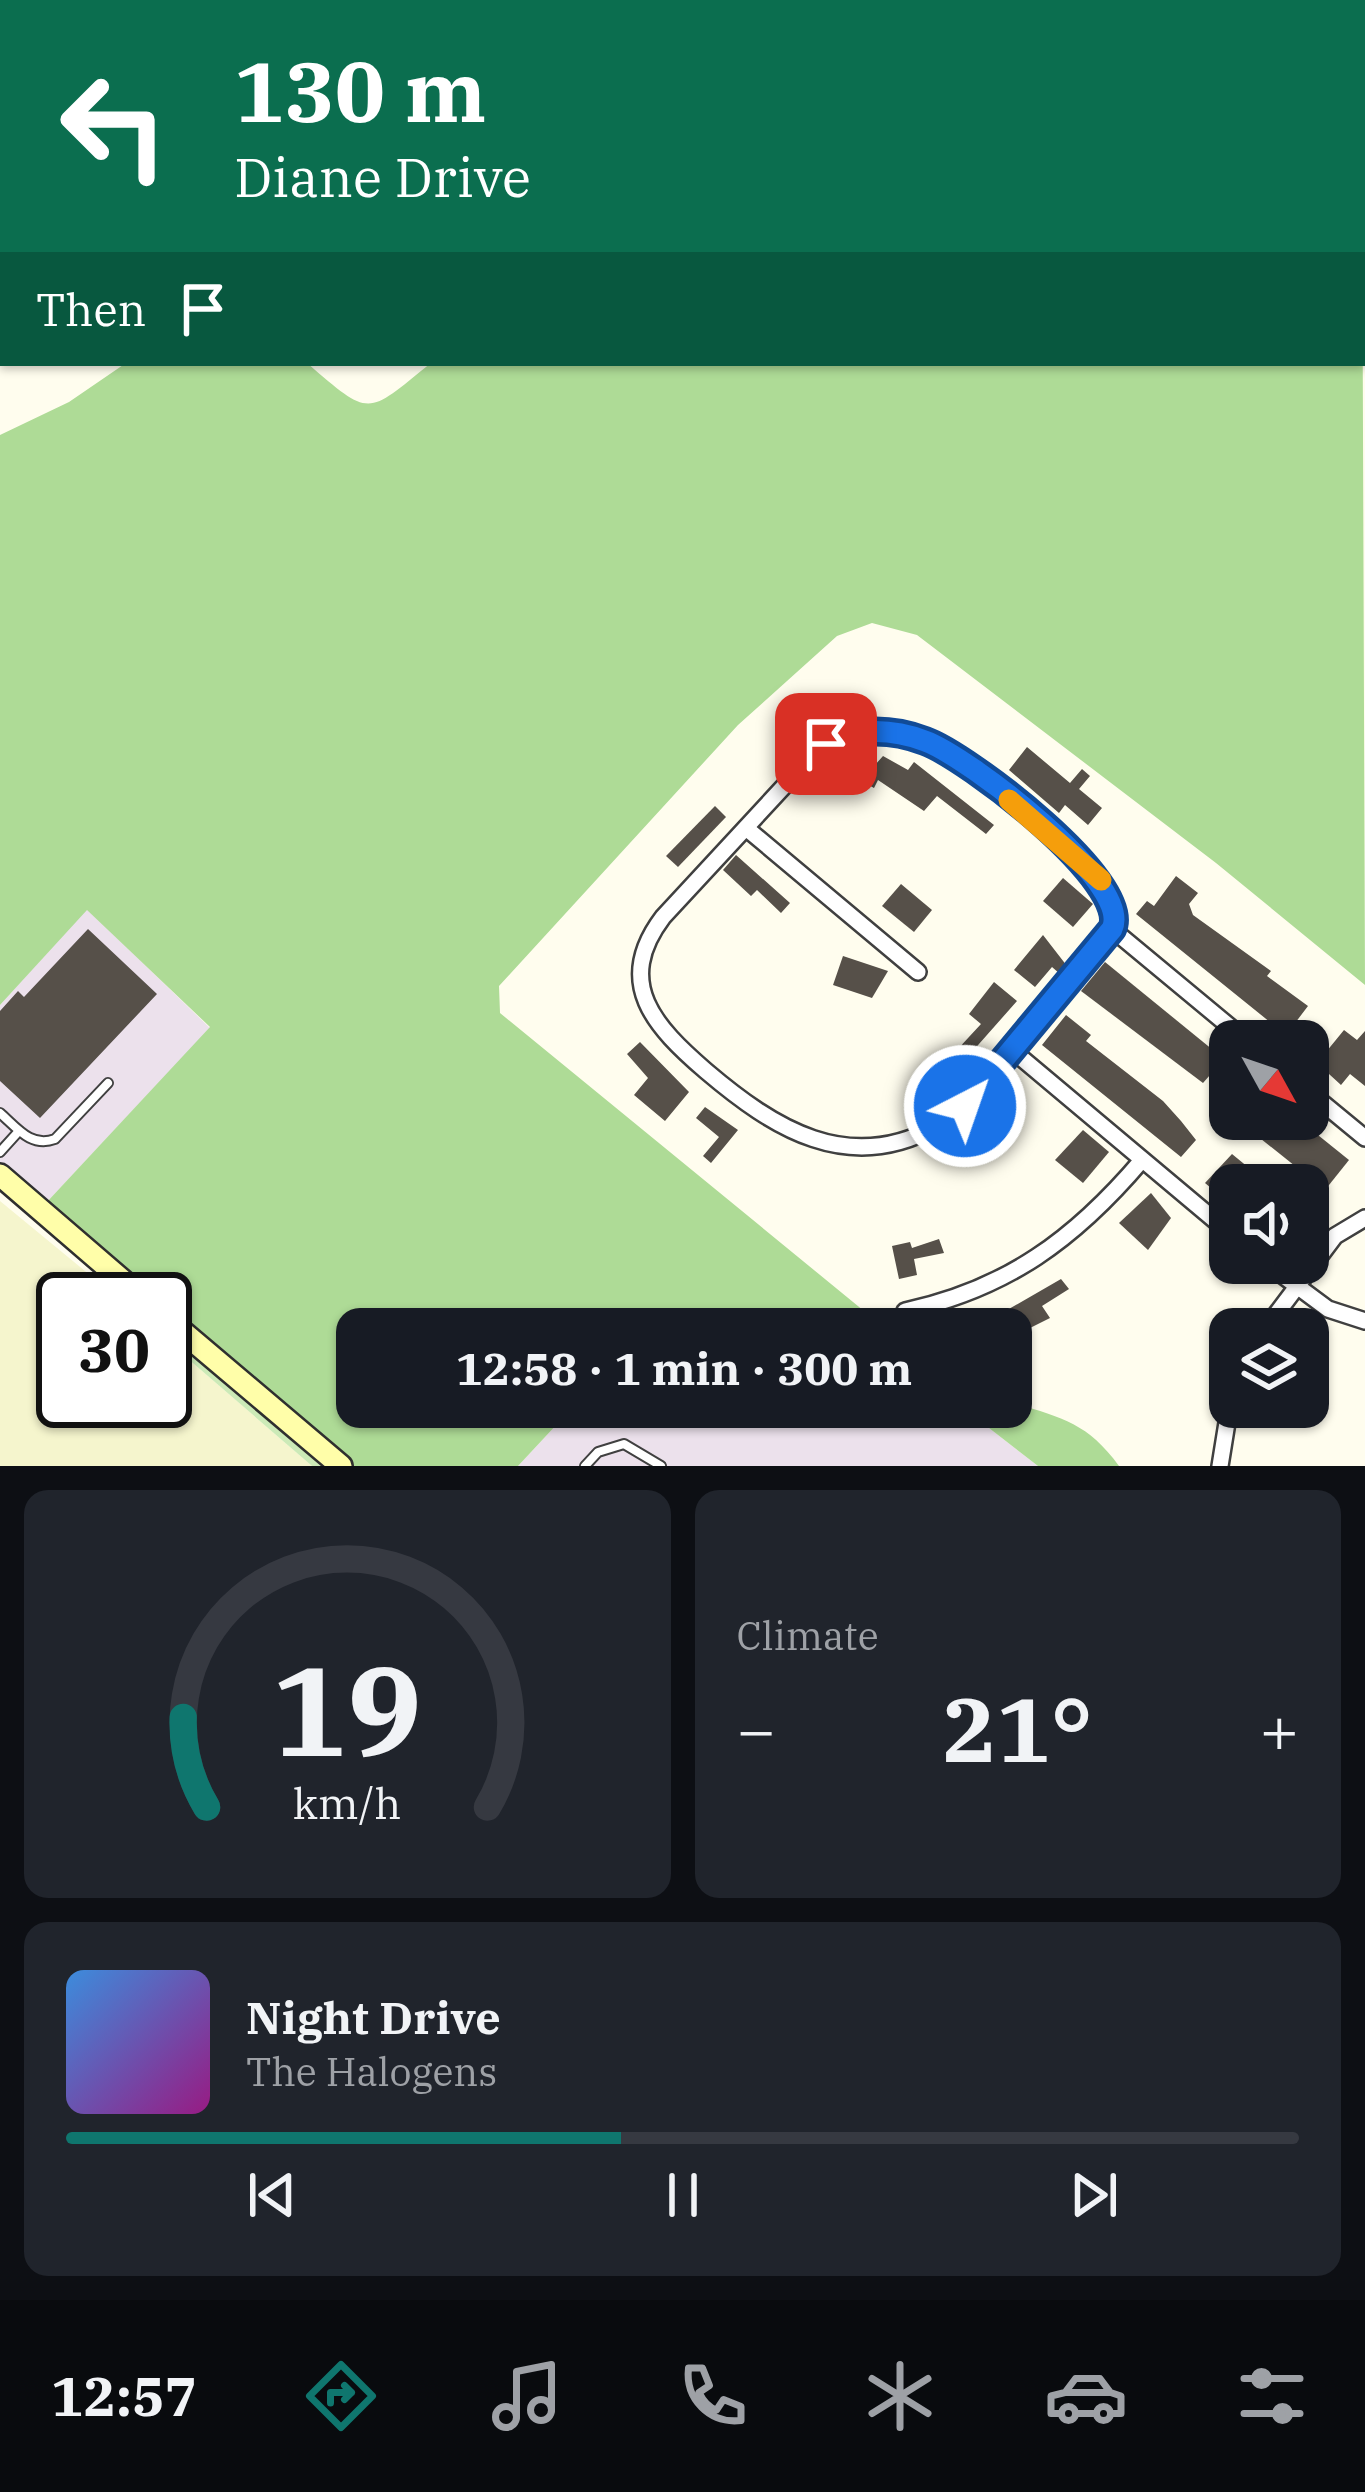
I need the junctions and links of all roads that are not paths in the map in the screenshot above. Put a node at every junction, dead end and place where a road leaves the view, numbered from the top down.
1 (746, 828) junction
2 (1112, 929) junction
3 (918, 972) dead end
4 (1222, 1020) edge
5 (1013, 1051) junction
6 (108, 1083) dead end
7 (1329, 1108) edge
8 (0, 1113) edge
9 (20, 1130) junction
10 (1365, 1138) edge
11 (0, 1152) edge
12 (1142, 1160) junction
13 (0, 1175) edge
14 (1209, 1216) edge
15 (1365, 1218) edge
16 (113, 1272) edge
17 (1292, 1284) edge
18 (1294, 1286) junction
19 (917, 1308) edge
20 (1279, 1308) edge
21 (1365, 1321) edge
22 (192, 1340) edge
23 (1226, 1428) edge
24 (341, 1466) edge
25 (585, 1466) edge
26 (661, 1466) edge
27 (1220, 1466) edge

1 - 2 street
1 - 3 street
1 - 5 street
2 - 4 street
2 - 5 street
5 - 12 street
6 - 9 lane
7 - 10 street
8 - 9 lane
9 - 11 lane
12 - 14 street
12 - 19 street
13 - 16 main road
15 - 18 street
17 - 18 street
18 - 20 street
18 - 21 street
22 - 24 main road
23 - 27 street
25 - 26 lane

